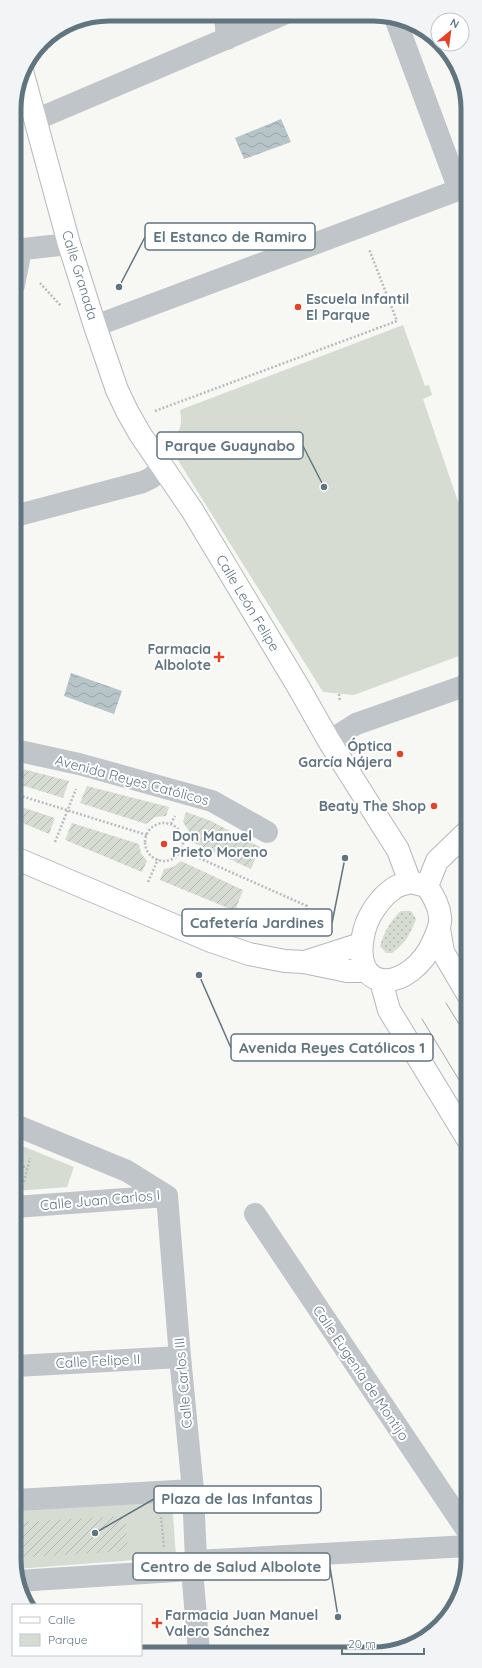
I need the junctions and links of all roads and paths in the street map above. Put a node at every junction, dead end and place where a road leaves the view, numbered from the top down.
1 (226, 21) edge
2 (268, 21) edge
3 (398, 25) edge
4 (227, 39) junction
5 (25, 83) edge
6 (35, 120) junction
7 (461, 186) edge
8 (461, 189) edge
9 (69, 244) junction
10 (369, 248) dead end
11 (21, 250) edge
12 (38, 281) dead end
13 (63, 308) dead end
14 (95, 326) junction
15 (154, 411) dead end
16 (164, 468) junction
17 (21, 514) edge
18 (461, 687) edge
19 (339, 694) dead end
20 (340, 702) dead end
21 (329, 741) junction
22 (21, 751) edge
23 (78, 784) dead end
24 (21, 796) edge
25 (68, 811) junction
26 (267, 832) dead end
27 (147, 835) junction
28 (461, 838) edge
29 (55, 842) dead end
30 (181, 850) junction
31 (158, 859) junction
32 (21, 861) edge
33 (148, 882) dead end
34 (419, 884) junction
35 (439, 929) junction
36 (306, 933) dead end
37 (361, 944) junction
38 (304, 962) junction
39 (374, 976) junction
40 (461, 983) edge
41 (21, 1128) edge
42 (461, 1128) edge
43 (30, 1156) dead end
44 (21, 1167) edge
45 (27, 1168) junction
46 (24, 1183) dead end
47 (167, 1196) junction
48 (21, 1207) edge
49 (255, 1214) dead end
50 (180, 1357) junction
51 (21, 1366) edge
52 (193, 1490) junction
53 (159, 1492) junction
54 (21, 1500) edge
55 (461, 1522) edge
56 (461, 1546) edge
57 (194, 1565) junction
58 (167, 1572) junction
59 (24, 1580) edge
60 (199, 1647) edge

1 - 4 street
2 - 4 street
3 - 7 street
4 - 6 street
5 - 6 street, Calle Granada
6 - 9 street, Calle Granada
8 - 14 street
9 - 11 street
9 - 14 street, Calle Granada
10 - 15 path
12 - 13 path
14 - 16 street, Calle Granada
16 - 17 street
16 - 21 street, Calle León Felipe
18 - 21 street
19 - 20 path
21 - 34 street, Calle León Felipe
22 - 26 street, Avenida Reyes Católicos
23 - 25 path
24 - 25 path
25 - 27 path
25 - 29 path
27 - 30 path
27 - 31 path
28 - 34 street
30 - 31 path
30 - 36 path
31 - 33 path
32 - 38 street
34 - 35 street
34 - 37 street
35 - 39 street
35 - 40 street
37 - 38 street
37 - 39 street
38 - 39 street
39 - 42 street
41 - 47 street, Calle Juan Carlos I
43 - 45 path
44 - 45 path
45 - 46 path
47 - 48 street, Calle Juan Carlos I
47 - 50 street, Calle Carlos III
49 - 55 street, Calle Eugenía de Montijo
50 - 51 street, Calle Felipe II
50 - 52 street, Calle Carlos III
52 - 53 street
52 - 57 street, Calle Carlos III
53 - 54 street
53 - 58 path
56 - 57 street
57 - 58 street
57 - 60 street, Calle Carlos III
58 - 59 street

